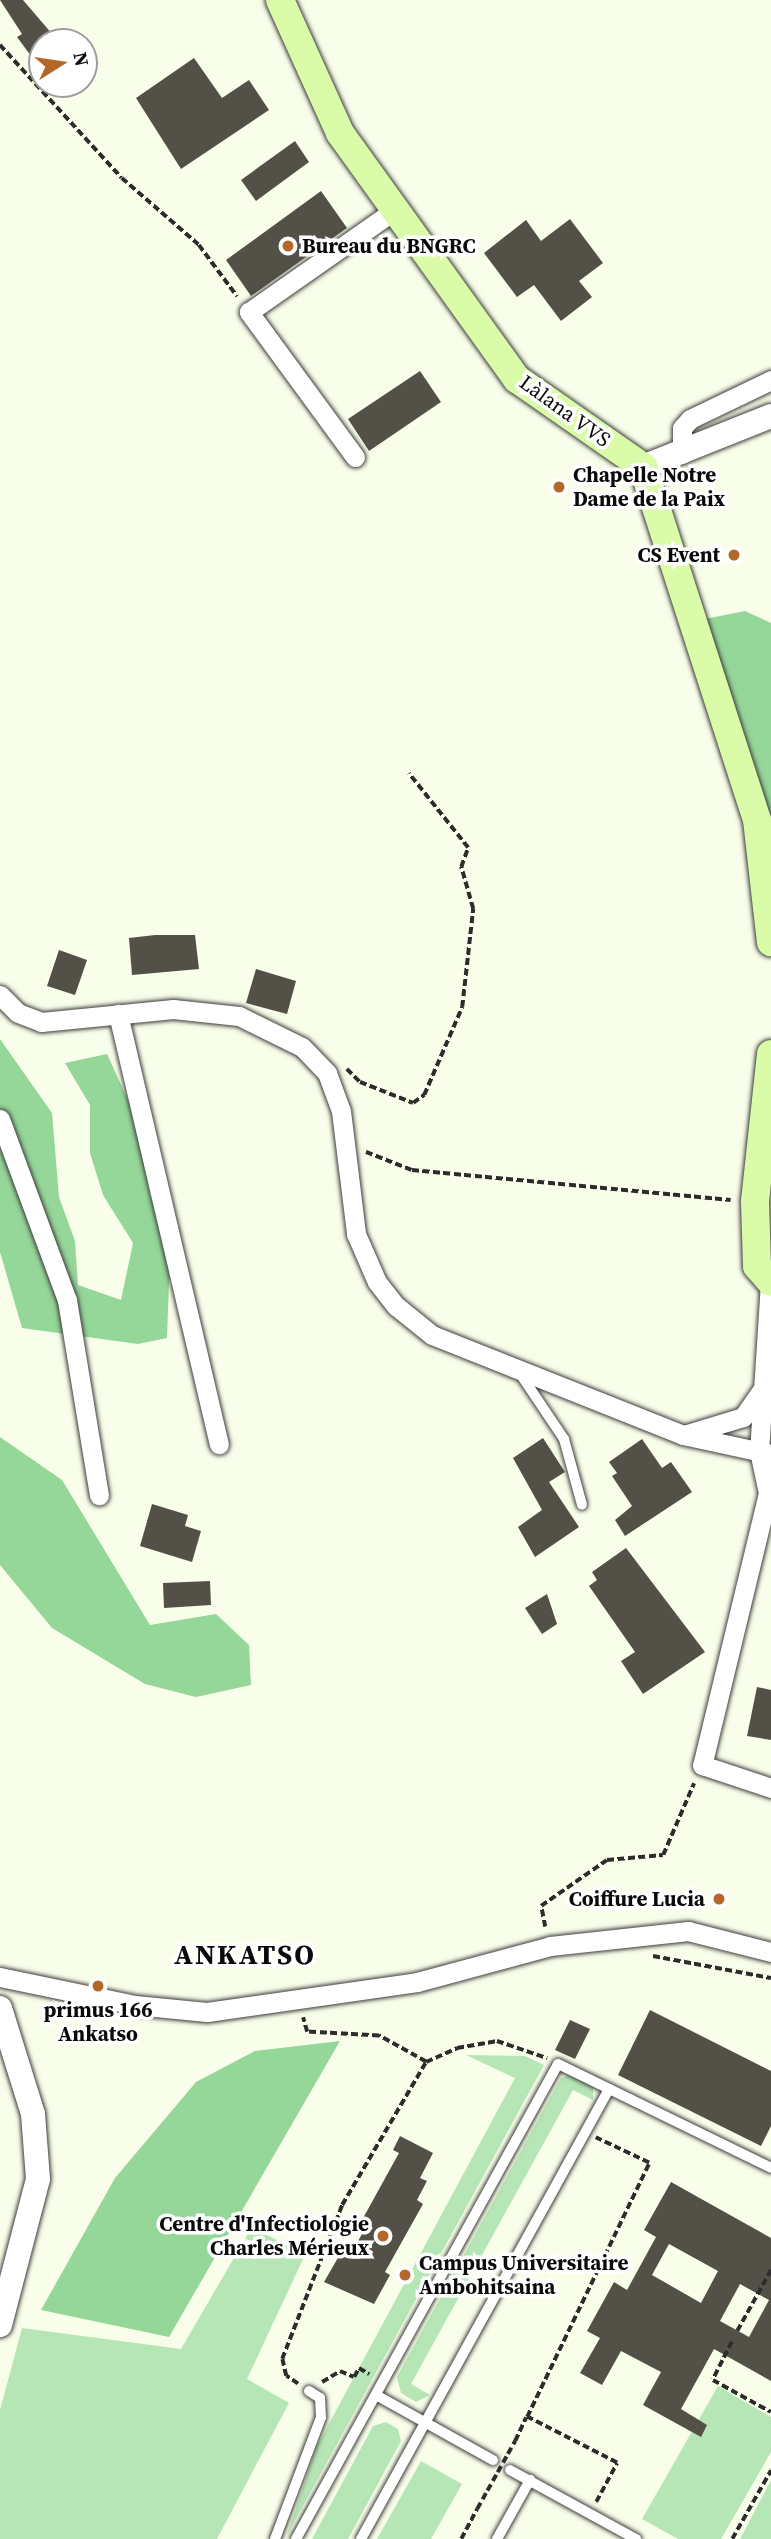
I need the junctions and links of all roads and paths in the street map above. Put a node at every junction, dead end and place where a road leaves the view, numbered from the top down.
1 (280, 0) edge
2 (0, 45) edge
3 (393, 211) junction
4 (249, 312) junction
5 (771, 380) edge
6 (771, 416) edge
7 (682, 454) junction
8 (355, 457) dead end
9 (643, 467) junction
10 (409, 774) dead end
11 (771, 942) edge
12 (0, 995) edge
13 (118, 1014) junction
14 (771, 1055) edge
15 (342, 1064) dead end
16 (0, 1119) edge
17 (356, 1148) dead end
18 (755, 1202) junction
19 (771, 1281) edge
20 (517, 1369) junction
21 (763, 1387) junction
22 (682, 1435) junction
23 (219, 1444) dead end
24 (765, 1452) edge
25 (770, 1493) edge
26 (99, 1495) dead end
27 (582, 1505) dead end
28 (702, 1765) junction
29 (771, 1788) edge
30 (541, 1906) dead end
31 (771, 1952) edge
32 (643, 1955) dead end
33 (0, 1977) edge
34 (771, 1978) edge
35 (1, 2012) edge
36 (307, 2032) dead end
37 (426, 2062) junction
38 (558, 2064) junction
39 (609, 2089) junction
40 (585, 2132) junction
41 (771, 2168) edge
42 (771, 2270) edge
43 (0, 2325) edge
44 (737, 2331) dead end
45 (732, 2342) dead end
46 (383, 2383) junction
47 (309, 2391) junction
48 (376, 2395) junction
49 (771, 2412) edge
50 (527, 2417) junction
51 (425, 2423) junction
52 (493, 2460) dead end
53 (510, 2470) dead end
54 (771, 2470) edge
55 (530, 2480) junction
56 (590, 2513) junction
57 (275, 2539) edge
58 (296, 2539) edge
59 (361, 2539) edge
60 (461, 2539) edge
61 (498, 2539) edge
62 (636, 2539) edge
63 (732, 2539) edge

1 - 3 main road, Làlana VVS
2 - 4 path
3 - 4 street
3 - 9 main road, Làlana VVS
4 - 8 street
5 - 7 street
6 - 7 street
7 - 9 street
9 - 11 main road
10 - 15 path
12 - 13 street
13 - 20 street
13 - 23 street
14 - 18 main road
16 - 26 street
17 - 18 path
18 - 19 main road
19 - 21 street
20 - 22 street
20 - 27 lane
21 - 22 street
21 - 24 street
22 - 24 street
24 - 25 street
25 - 28 street
28 - 29 street
28 - 30 path
31 - 33 street
32 - 34 path
35 - 43 street
36 - 37 path
37 - 38 path
37 - 47 path
38 - 39 lane
38 - 46 lane
39 - 40 lane
39 - 41 lane
40 - 50 path
40 - 51 lane
42 - 44 path
45 - 49 path
46 - 47 path
46 - 48 lane
47 - 57 lane
48 - 51 lane
48 - 58 lane
50 - 56 path
50 - 60 path, bridge
51 - 52 lane
51 - 59 lane
53 - 55 lane
54 - 63 path
55 - 56 lane
55 - 61 lane
56 - 62 lane

